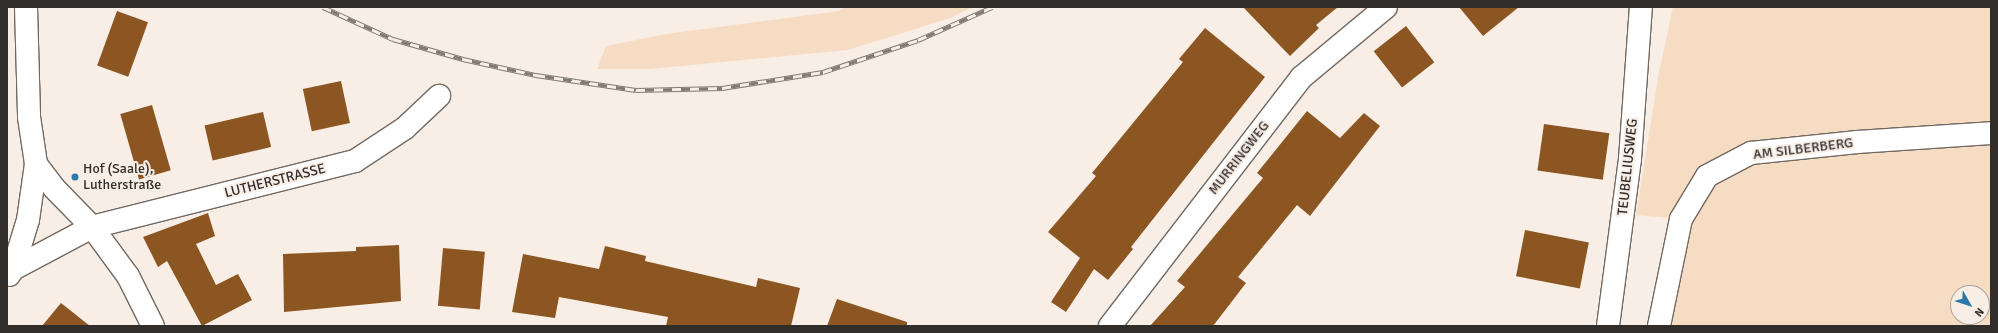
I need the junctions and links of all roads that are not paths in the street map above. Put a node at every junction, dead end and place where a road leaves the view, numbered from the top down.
1 (26, 7) edge
2 (1386, 7) edge
3 (1642, 7) edge
4 (439, 96) dead end
5 (1991, 133) edge
6 (36, 164) junction
7 (92, 227) junction
8 (10, 274) edge
9 (153, 326) edge
10 (1110, 326) edge
11 (1608, 326) edge
12 (1659, 326) edge

1 - 6 street
2 - 10 street, MURRINGWEG
3 - 11 street, TEUBELIUSWEG
4 - 7 street, LUTHERSTRASSE
5 - 12 street, AM SILBERBERG
6 - 7 street
6 - 8 street
7 - 8 street, LUTHERSTRASSE
7 - 9 street

